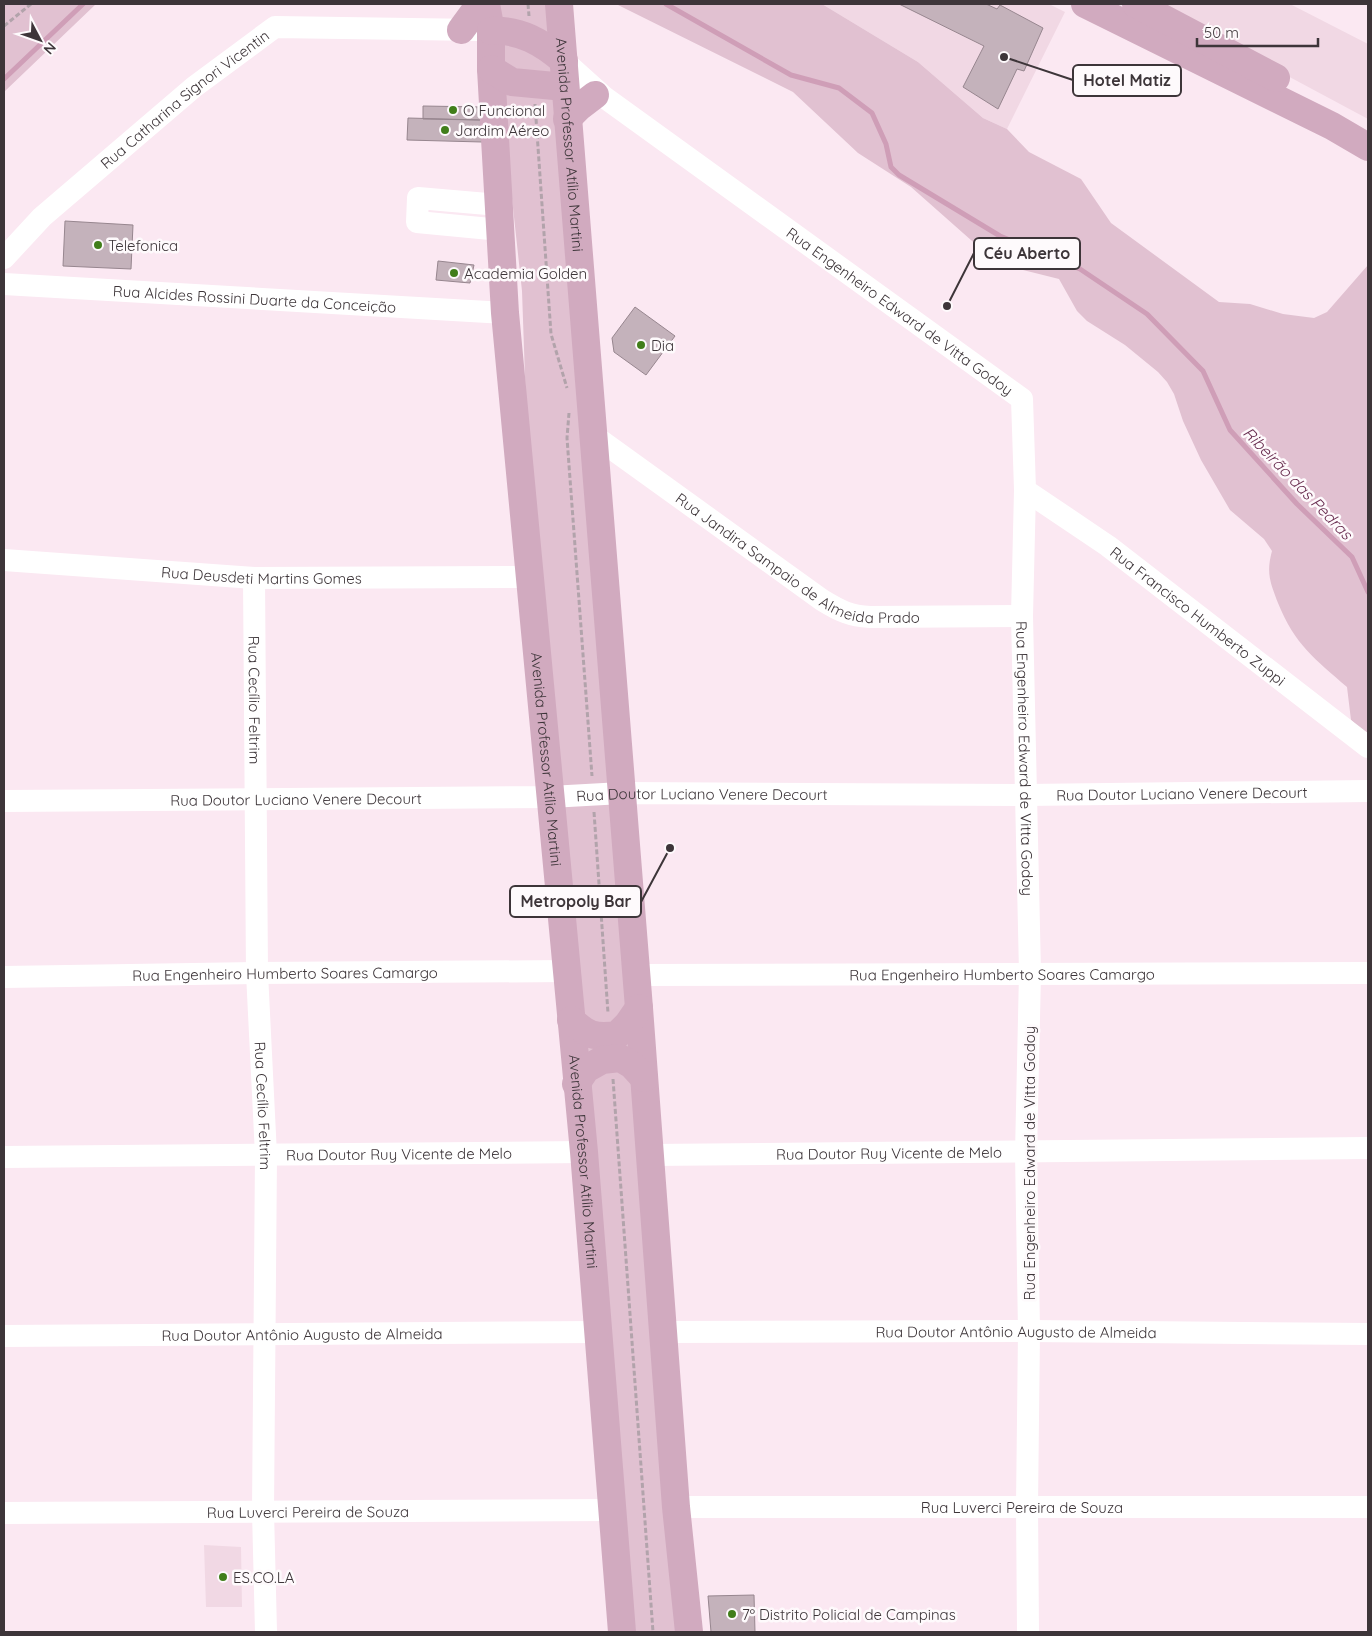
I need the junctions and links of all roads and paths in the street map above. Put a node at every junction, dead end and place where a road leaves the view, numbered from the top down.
1 (31, 4) edge
2 (480, 4) edge
3 (486, 4) edge
4 (528, 4) edge
5 (559, 4) edge
6 (1085, 4) edge
7 (1136, 4) edge
8 (4, 26) edge
9 (461, 30) junction
10 (491, 30) junction
11 (530, 38) junction
12 (491, 69) junction
13 (564, 74) junction
14 (534, 84) junction
15 (600, 96) junction
16 (567, 119) junction
17 (1368, 127) edge
18 (1368, 147) edge
19 (4, 258) edge
20 (4, 284) edge
21 (505, 314) junction
22 (567, 389) dead end
23 (569, 405) dead end
24 (593, 435) junction
25 (1025, 490) junction
26 (4, 560) edge
27 (517, 577) dead end
28 (254, 578) junction
29 (1022, 616) junction
30 (1368, 747) edge
31 (1368, 791) edge
32 (622, 793) junction
33 (593, 795) junction
34 (1026, 795) junction
35 (550, 797) junction
36 (257, 800) junction
37 (4, 801) edge
38 (567, 971) junction
39 (257, 973) junction
40 (1030, 973) junction
41 (1368, 973) edge
42 (636, 975) junction
43 (4, 978) edge
44 (639, 1008) junction
45 (571, 1020) junction
46 (611, 1047) junction
47 (644, 1078) junction
48 (576, 1084) junction
49 (1368, 1148) edge
50 (584, 1152) junction
51 (1026, 1153) junction
52 (266, 1155) junction
53 (650, 1155) junction
54 (4, 1157) edge
55 (1029, 1331) junction
56 (599, 1332) junction
57 (662, 1332) junction
58 (263, 1334) junction
59 (1368, 1334) edge
60 (4, 1336) edge
61 (1027, 1506) junction
62 (676, 1507) junction
63 (1368, 1507) edge
64 (613, 1510) junction
65 (263, 1511) junction
66 (4, 1513) edge
67 (266, 1632) edge
68 (622, 1632) edge
69 (653, 1632) edge
70 (689, 1632) edge
71 (1028, 1632) edge

1 - 8 path
2 - 9 main road
3 - 10 main road, Avenida Professor Atílio Martini
4 - 11 path
5 - 13 main road, Avenida Professor Atílio Martini
6 - 18 main road
7 - 17 main road
9 - 10 street, Rua Catharina Signori Vicentin
9 - 19 street, Rua Catharina Signori Vicentin
10 - 11 main road
10 - 12 main road, Avenida Professor Atílio Martini
11 - 13 main road
12 - 14 main road
12 - 21 main road, Avenida Professor Atílio Martini
13 - 14 main road
13 - 15 street, Rua Engenheiro Edward de Vitta Godoy
13 - 16 main road, Avenida Professor Atílio Martini
14 - 22 path
15 - 16 main road
15 - 25 street, Rua Engenheiro Edward de Vitta Godoy
16 - 24 main road, Avenida Professor Atílio Martini
20 - 21 street, Rua Alcides Rossini Duarte da Conceição
21 - 35 main road, Avenida Professor Atílio Martini
23 - 33 path
24 - 29 street, Rua Jandira Sampaio de Almeida Prado
24 - 32 main road, Avenida Professor Atílio Martini
25 - 29 street, Rua Engenheiro Edward de Vitta Godoy
25 - 30 street, Rua Francisco Humberto Zuppi
26 - 28 street, Rua Deusdeti Martins Gomes
27 - 28 street, Rua Deusdeti Martins Gomes
28 - 36 street, Rua Cecílio Feltrim
29 - 34 street, Rua Engenheiro Edward de Vitta Godoy
31 - 34 street, Rua Doutor Luciano Venere Decourt
32 - 33 street, Rua Doutor Luciano Venere Decourt
32 - 34 street, Rua Doutor Luciano Venere Decourt
32 - 42 main road, Avenida Professor Atílio Martini
33 - 35 street, Rua Doutor Luciano Venere Decourt
33 - 46 path
34 - 40 street, Rua Engenheiro Edward de Vitta Godoy
35 - 36 street, Rua Doutor Luciano Venere Decourt
35 - 38 main road, Avenida Professor Atílio Martini
36 - 37 street, Rua Doutor Luciano Venere Decourt
36 - 39 street, Rua Cecílio Feltrim
38 - 39 street, Rua Engenheiro Humberto Soares Camargo
38 - 45 main road, Avenida Professor Atílio Martini
39 - 43 street, Rua Engenheiro Humberto Soares Camargo
39 - 52 street, Rua Cecílio Feltrim
40 - 41 street, Rua Engenheiro Humberto Soares Camargo
40 - 42 street, Rua Engenheiro Humberto Soares Camargo
40 - 51 street, Rua Engenheiro Edward de Vitta Godoy
42 - 44 main road, Avenida Professor Atílio Martini
44 - 46 main road
44 - 47 main road, Avenida Professor Atílio Martini
45 - 46 main road
45 - 48 main road, Avenida Professor Atílio Martini
46 - 47 main road
46 - 48 main road
46 - 69 path
47 - 53 main road, Avenida Professor Atílio Martini
48 - 50 main road, Avenida Professor Atílio Martini
49 - 51 street, Rua Doutor Ruy Vicente de Melo
50 - 52 street, Rua Doutor Ruy Vicente de Melo
50 - 56 main road, Avenida Professor Atílio Martini
51 - 53 street, Rua Doutor Ruy Vicente de Melo
51 - 55 street, Rua Engenheiro Edward de Vitta Godoy
52 - 54 street, Rua Doutor Ruy Vicente de Melo
52 - 58 street, Rua Cecílio Feltrim
53 - 57 main road, Avenida Professor Atílio Martini
55 - 57 street, Rua Doutor Antônio Augusto de Almeida
55 - 59 street, Rua Doutor Antônio Augusto de Almeida
55 - 61 street, Rua Engenheiro Edward de Vitta Godoy
56 - 58 street, Rua Doutor Antônio Augusto de Almeida
56 - 64 main road, Avenida Professor Atílio Martini
57 - 62 main road, Avenida Professor Atílio Martini
58 - 60 street, Rua Doutor Antônio Augusto de Almeida
58 - 65 street, Rua Cecílio Feltrim
61 - 62 street, Rua Luverci Pereira de Souza
61 - 63 street, Rua Luverci Pereira de Souza
61 - 71 street, Rua Engenheiro Edward de Vitta Godoy
62 - 70 main road, Avenida Professor Atílio Martini
64 - 65 street, Rua Luverci Pereira de Souza
64 - 68 main road, Avenida Professor Atílio Martini
65 - 66 street, Rua Luverci Pereira de Souza
65 - 67 street, Rua Cecílio Feltrim

